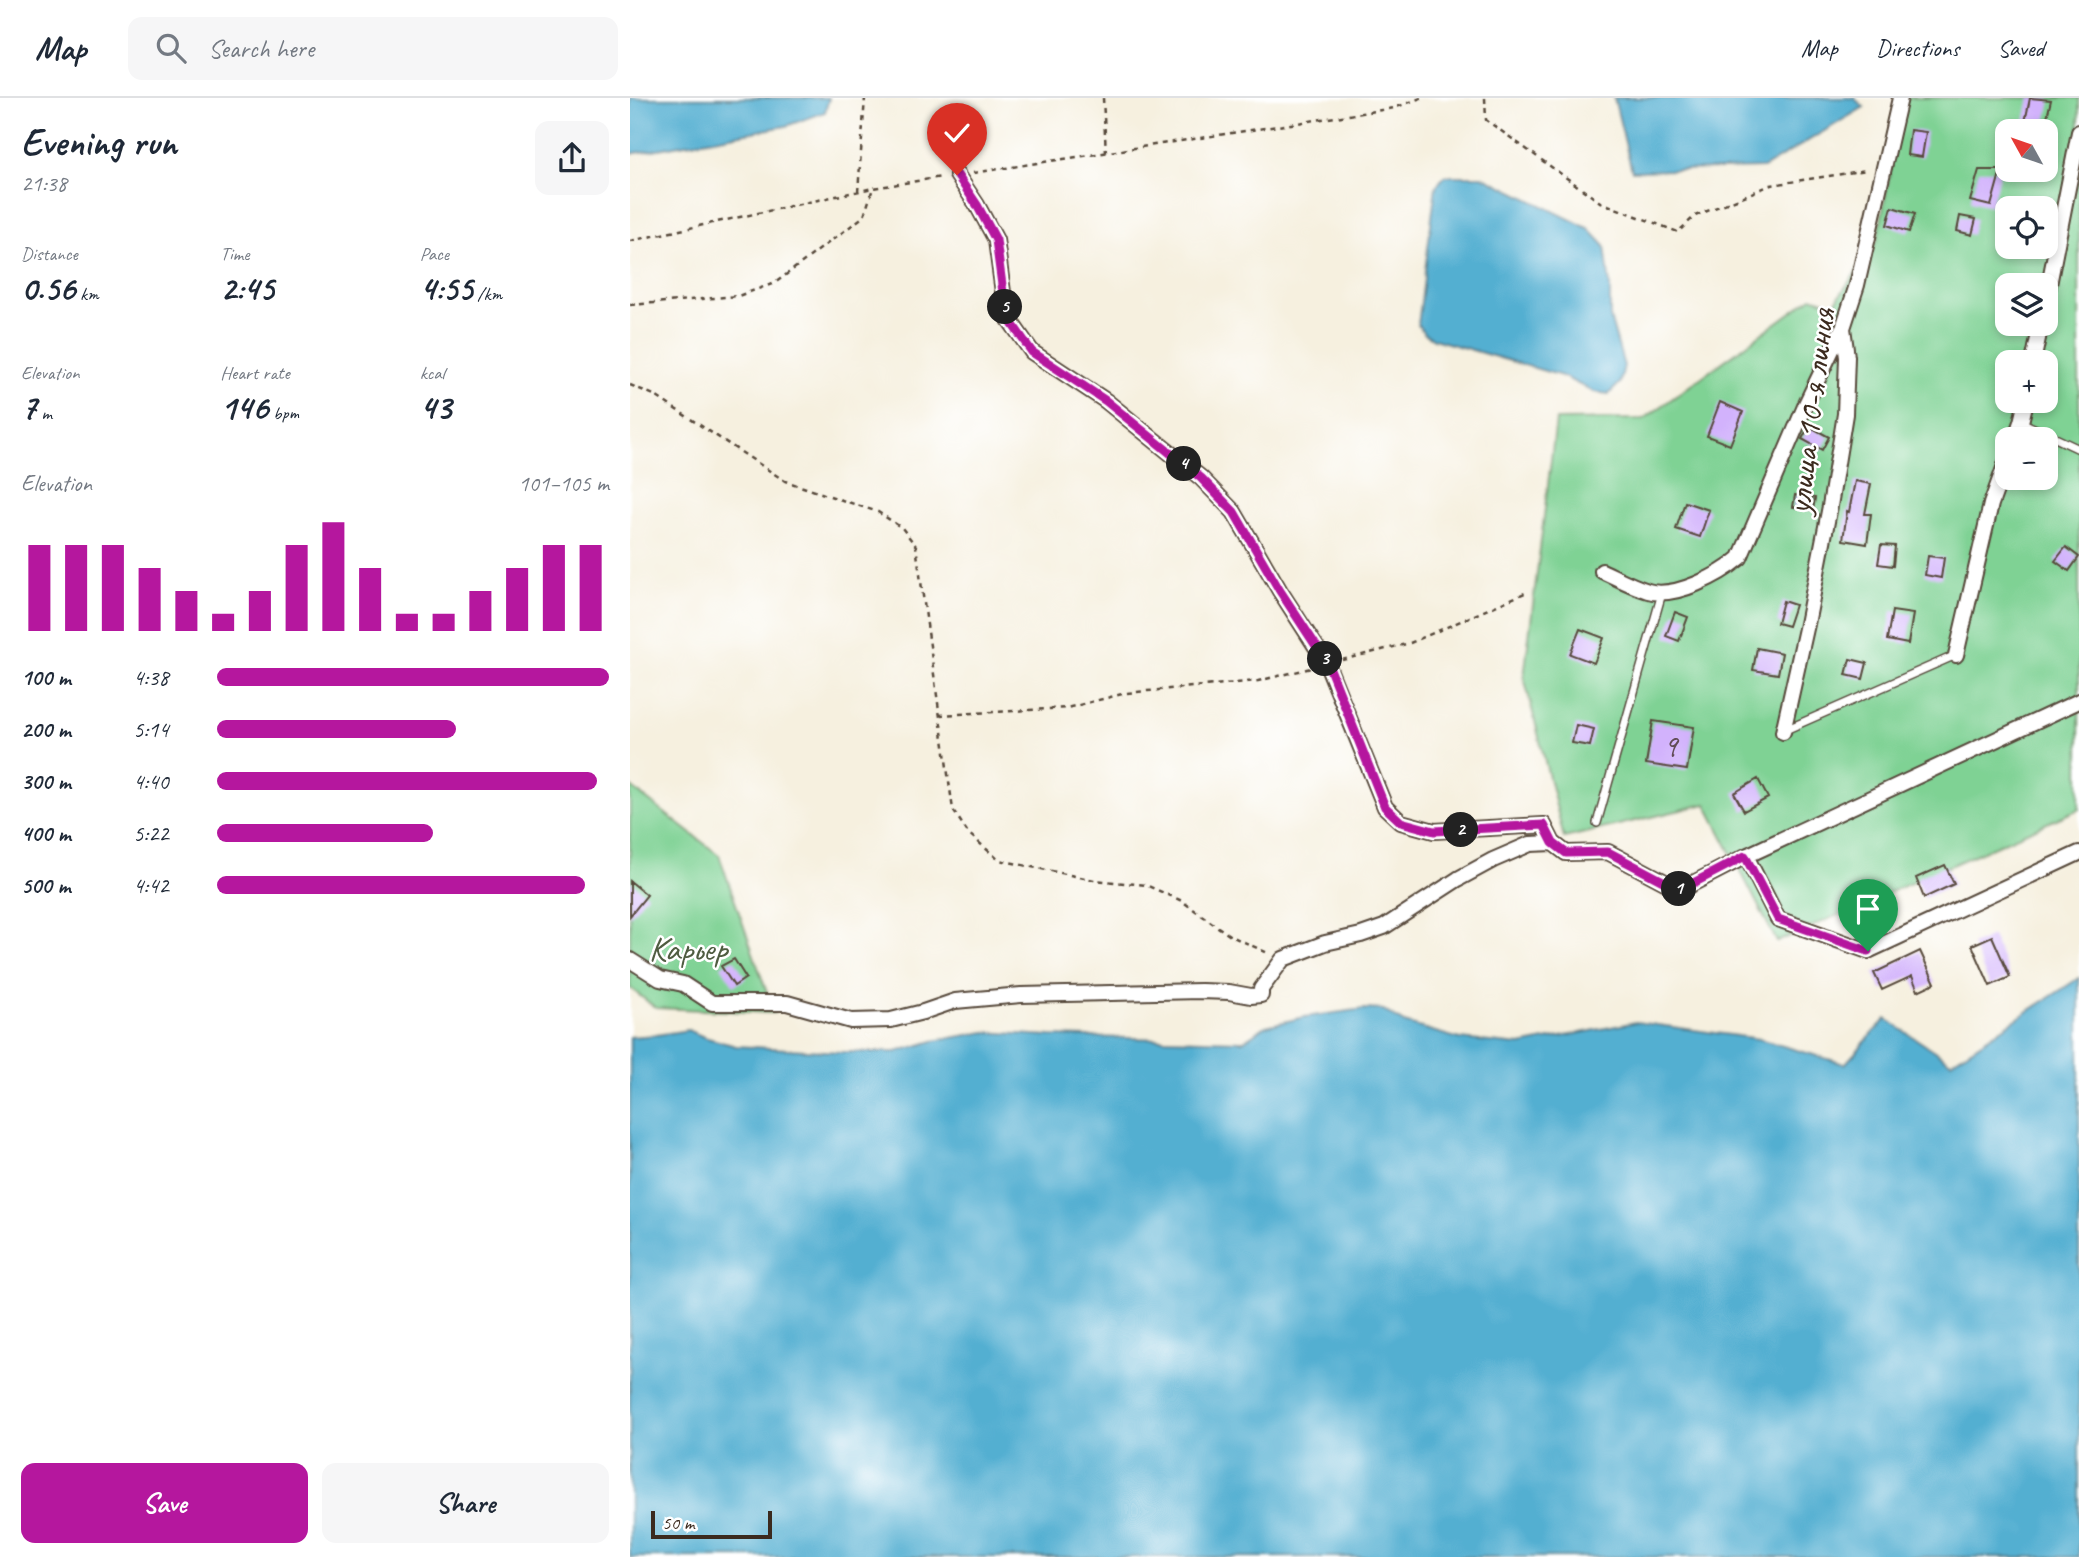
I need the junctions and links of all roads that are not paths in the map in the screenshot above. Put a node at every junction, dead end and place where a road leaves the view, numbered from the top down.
1 (1900, 98) edge
2 (2079, 132) edge
3 (957, 175) road end
4 (2051, 273) edge
5 (1843, 327) junction
6 (2023, 413) edge
7 (2021, 422) junction
8 (2019, 427) edge
9 (2079, 449) edge
10 (1996, 490) edge
11 (1602, 571) dead end
12 (1662, 593) junction
13 (1956, 655) joint
14 (2079, 701) edge
15 (1783, 732) joint
16 (1597, 823) dead end
17 (1553, 843) junction
18 (2079, 853) edge
19 (1745, 856) junction
20 (630, 960) edge

1 - 5 street, улица 10-я линия
2 - 4 street
3 - 17 street
5 - 12 street
5 - 15 street, улица 10-я линия
6 - 7 street
7 - 8 street
7 - 9 lane
10 - 13 street
11 - 12 street
12 - 16 lane
13 - 15 lane
14 - 19 street
17 - 19 street
17 - 20 street
18 - 19 street

